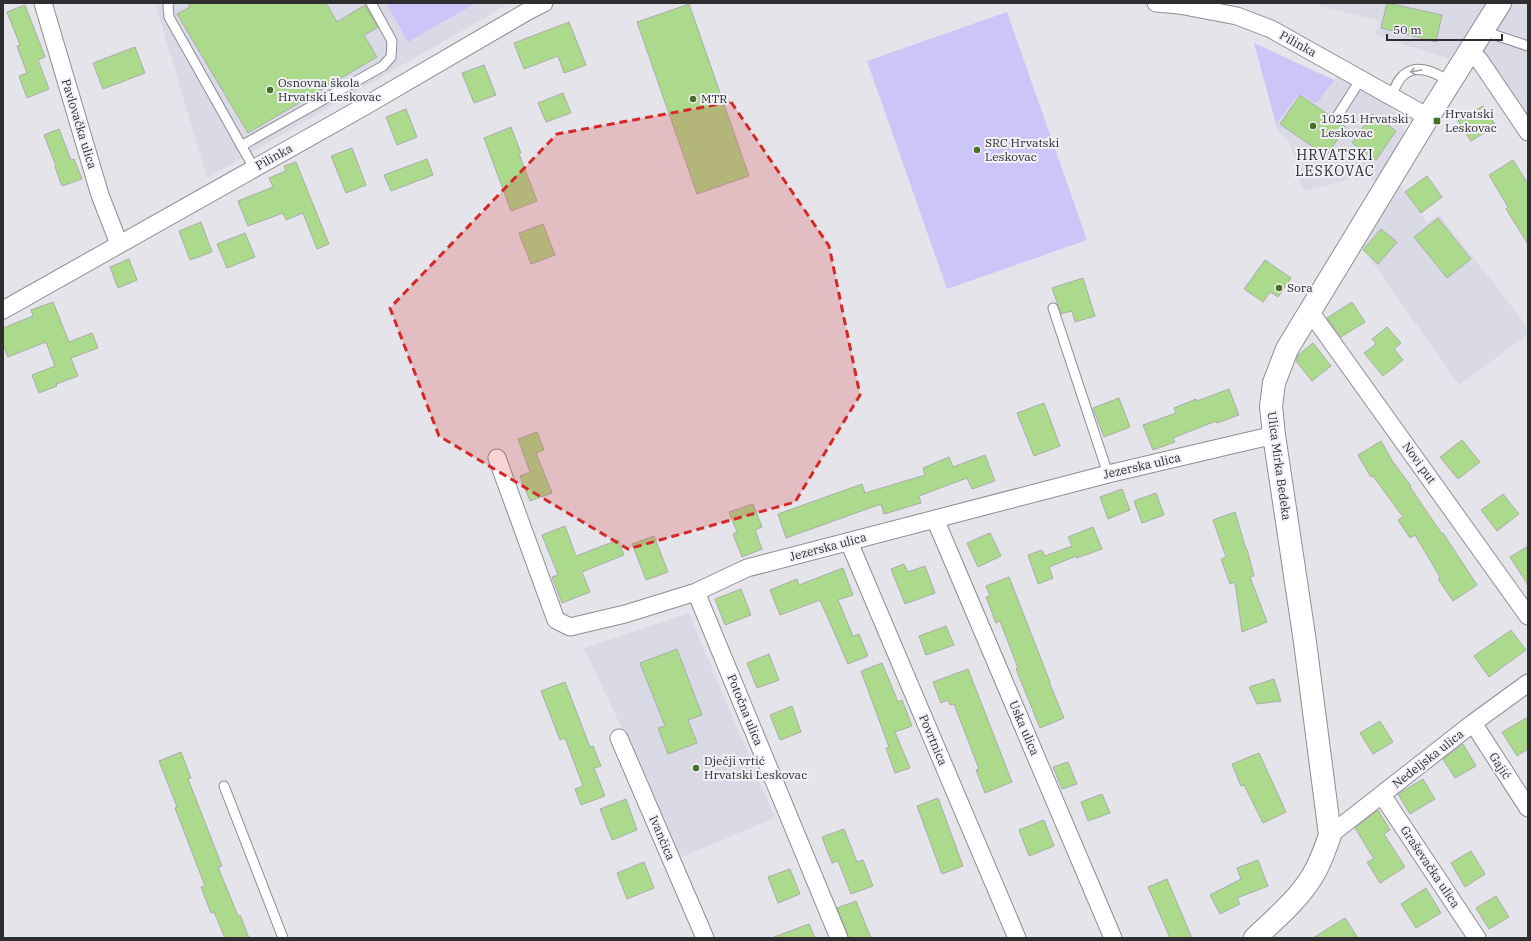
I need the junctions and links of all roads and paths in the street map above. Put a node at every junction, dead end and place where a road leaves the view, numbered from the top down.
1 (43, 3) edge
2 (169, 3) edge
3 (371, 3) edge
4 (544, 3) edge
5 (1156, 3) edge
6 (1500, 3) edge
7 (1483, 30) junction
8 (1528, 46) edge
9 (1470, 51) junction
10 (1361, 79) junction
11 (1450, 82) junction
12 (1391, 96) junction
13 (1338, 115) dead end
14 (1428, 117) junction
15 (1528, 132) edge
16 (241, 146) junction
17 (254, 168) junction
18 (118, 244) junction
19 (1054, 308) dead end
20 (3, 310) edge
21 (1310, 310) junction
22 (1274, 435) junction
23 (497, 458) dead end
24 (1108, 474) junction
25 (936, 519) junction
26 (849, 542) junction
27 (696, 592) junction
28 (1528, 616) edge
29 (1528, 683) edge
30 (1473, 723) junction
31 (619, 738) dead end
32 (224, 786) dead end
33 (1382, 795) junction
34 (1528, 808) edge
35 (1330, 835) junction
36 (1258, 937) edge
37 (283, 938) edge
38 (705, 938) edge
39 (839, 938) edge
40 (1017, 938) edge
41 (1113, 938) edge
42 (1477, 938) edge

1 - 18 street, Pavlovačka ulica
2 - 16 lane
3 - 16 lane
4 - 17 street, Pilinka
5 - 10 street, Pilinka
6 - 7 main road, Ulica Mirka Bedeka
7 - 8 lane
7 - 9 main road, Ulica Mirka Bedeka
9 - 11 main road, Ulica Mirka Bedeka
9 - 15 street
10 - 12 street, Pilinka
10 - 13 lane
11 -> 12 lane
11 - 14 main road, Ulica Mirka Bedeka
12 - 14 street, Pilinka
14 - 21 main road, Ulica Mirka Bedeka
16 - 17 lane
17 - 18 street, Pilinka
18 - 20 street, Pilinka
19 - 24 lane
21 - 22 main road, Ulica Mirka Bedeka
21 - 28 street, Novi put
22 - 24 street, Jezerska ulica
22 - 35 main road, Ulica Mirka Bedeka
23 - 27 street, Jezerska ulica
24 - 25 street, Jezerska ulica
25 - 26 street, Jezerska ulica
25 - 41 street, Uska ulica
26 - 27 street, Jezerska ulica
26 - 40 street, Povrtnica
27 - 39 street, Potočna ulica
29 - 30 street, Nedeljska ulica
30 - 33 street, Nedeljska ulica
30 - 34 street, Gajić
31 - 38 street, Ivančica
32 - 37 lane
33 - 35 street, Nedeljska ulica
33 - 42 street, Graševačka ulica
35 - 36 main road, Ulica Mirka Bedeka

